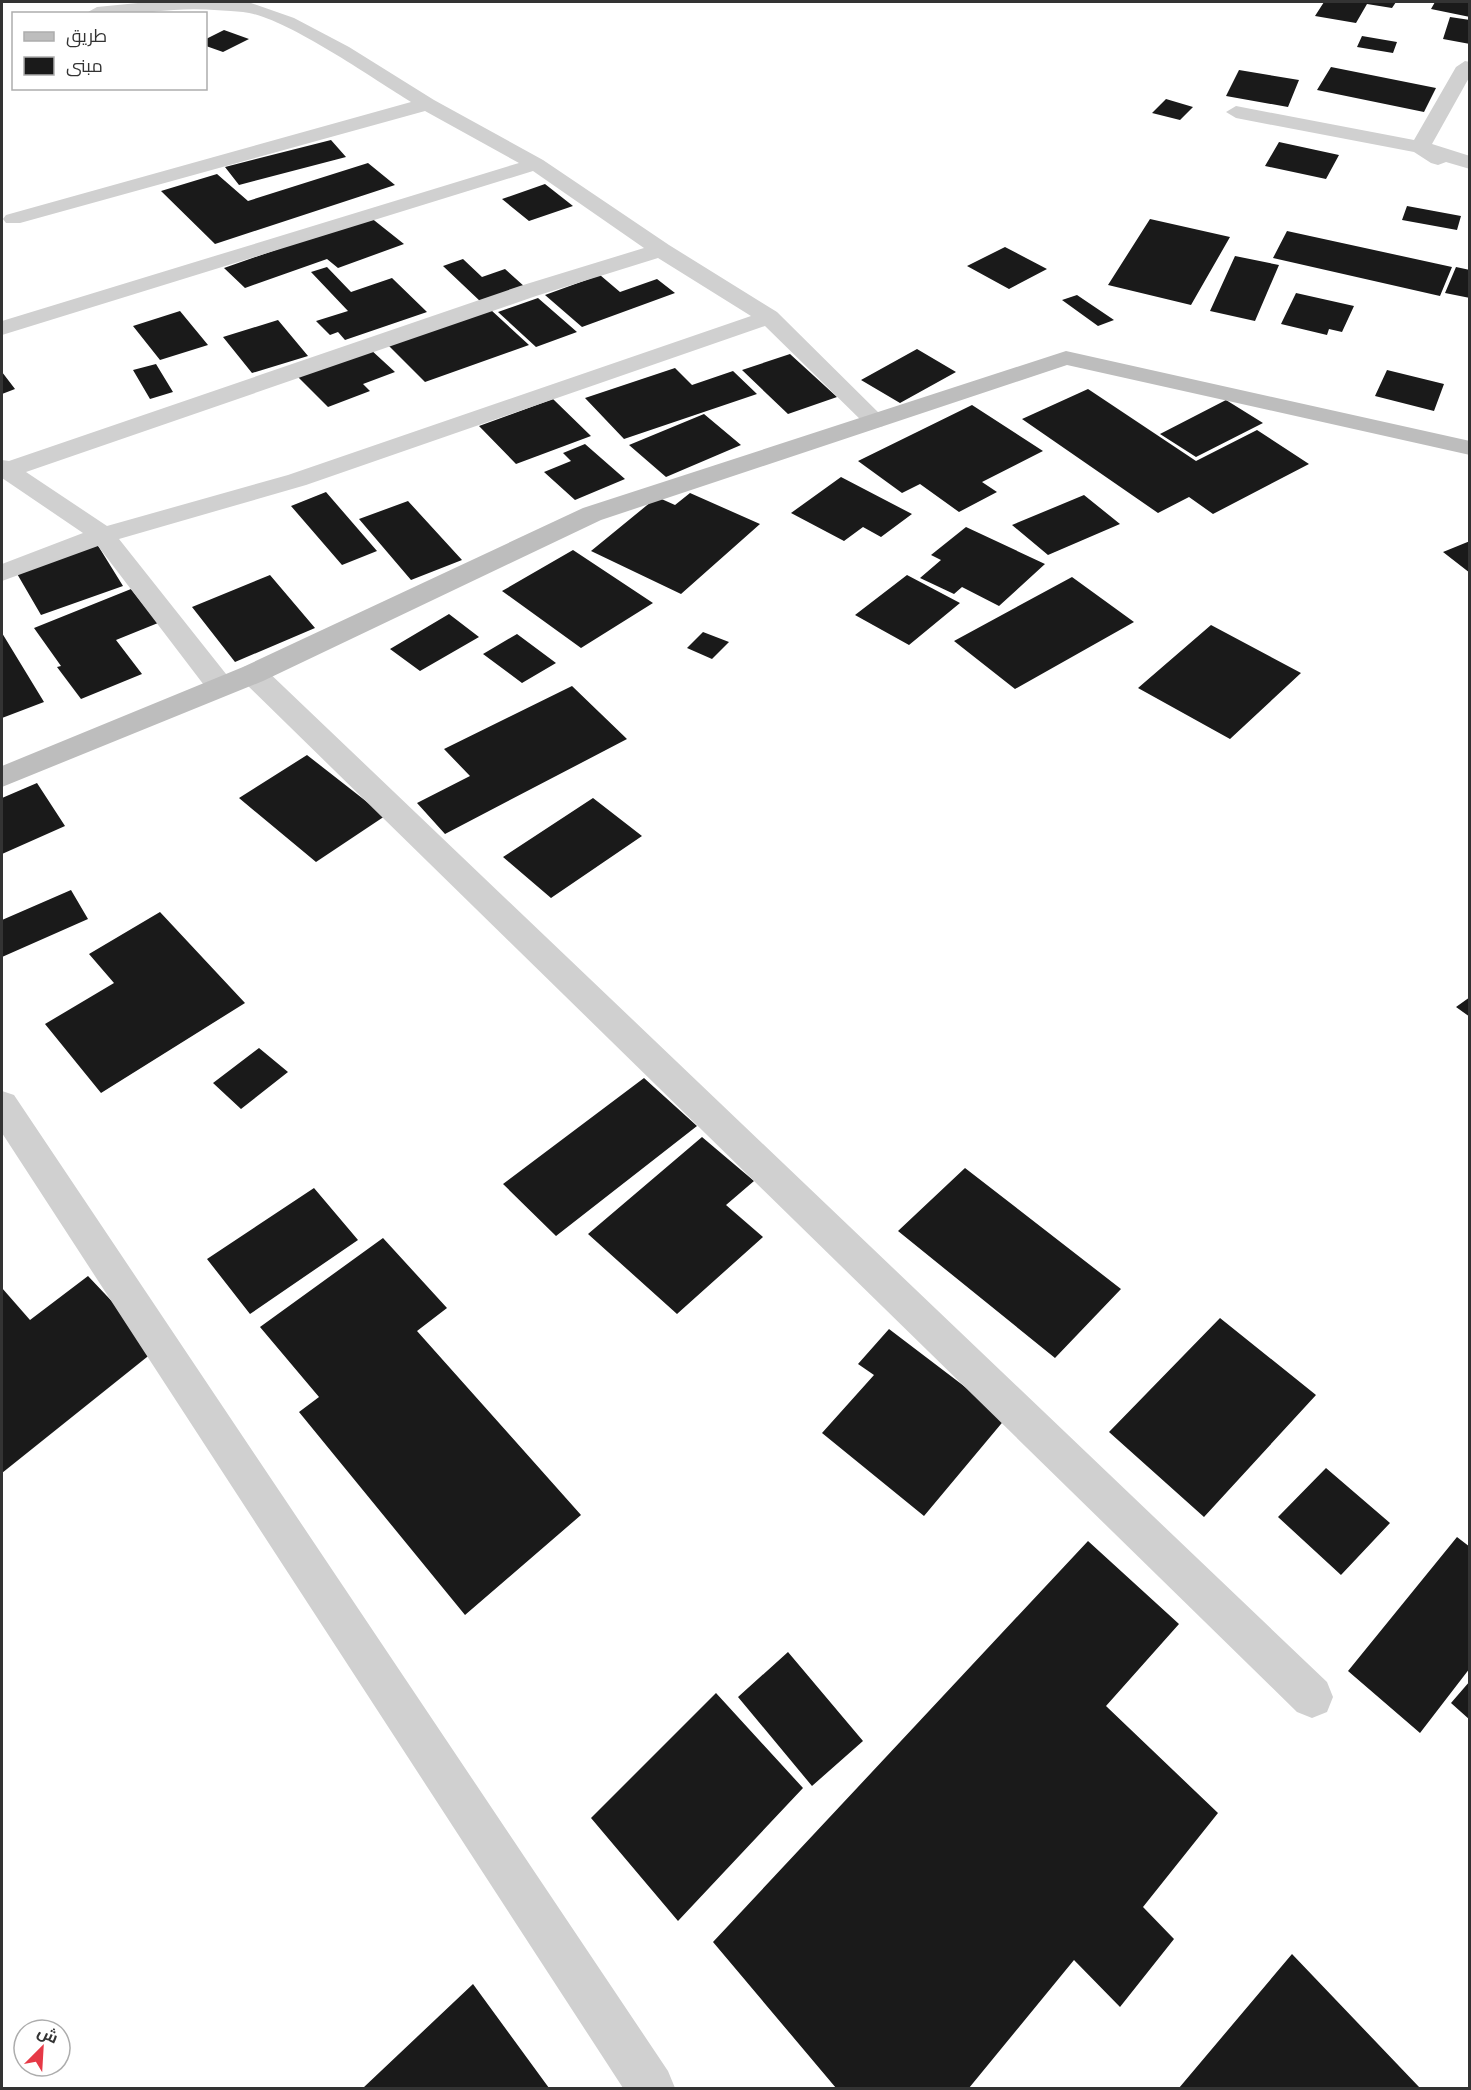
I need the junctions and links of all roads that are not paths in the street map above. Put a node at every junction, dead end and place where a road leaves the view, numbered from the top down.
1 (97, 12) dead end
2 (1470, 68) edge
3 (427, 104) junction
4 (1236, 112) dead end
5 (1420, 147) junction
6 (1470, 163) edge
7 (536, 164) junction
8 (1470, 180) edge
9 (13, 219) dead end
10 (660, 250) junction
11 (769, 317) junction
12 (2, 328) edge
13 (875, 421) junction
14 (1470, 448) edge
15 (4, 469) edge
16 (103, 535) junction
17 (2, 573) edge
18 (253, 674) junction
19 (220, 686) junction
20 (2, 777) edge
21 (2, 1105) edge
22 (1312, 1697) dead end
23 (651, 2088) edge

1 - 3 street
2 - 5 street
3 - 7 street
3 - 9 street
4 - 5 street
5 - 6 street
5 - 8 street
7 - 10 street
7 - 12 street
10 - 11 street
10 - 15 street
11 - 13 street
11 - 16 street
13 - 14 street
13 - 18 street
15 - 16 street
16 - 17 street
16 - 19 street
18 - 19 street
18 - 22 street
19 - 20 street
21 - 23 street

